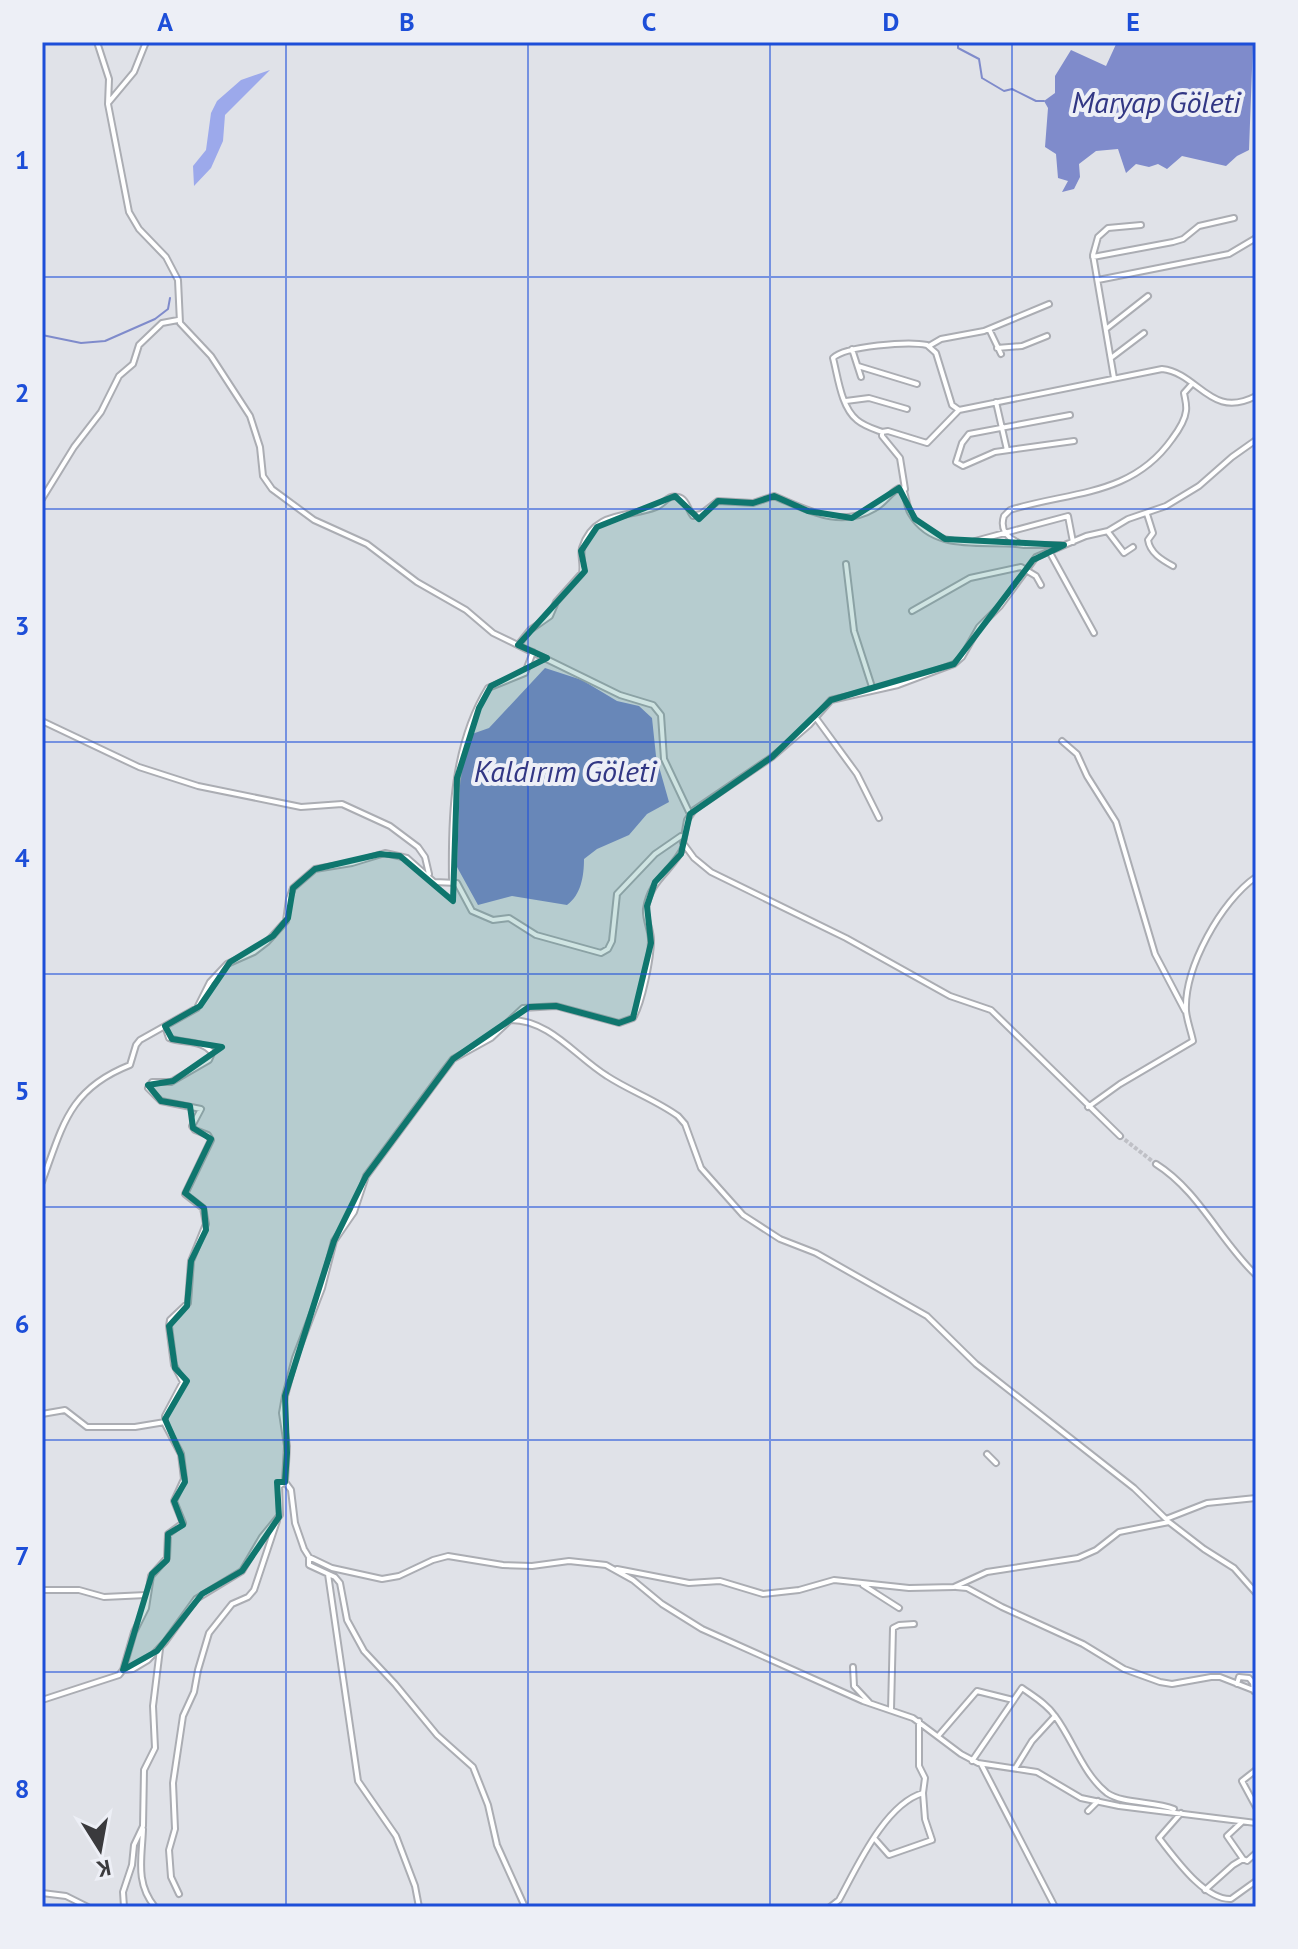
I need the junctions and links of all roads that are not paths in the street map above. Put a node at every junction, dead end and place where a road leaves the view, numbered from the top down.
1 (97, 42) edge
2 (146, 42) edge
3 (108, 104) junction
4 (1234, 218) dead end
5 (1141, 225) dead end
6 (1256, 238) edge
7 (1093, 257) junction
8 (1097, 280) junction
9 (1148, 296) dead end
10 (1049, 304) dead end
11 (178, 320) junction
12 (989, 329) junction
13 (1106, 329) junction
14 (1144, 333) dead end
15 (1047, 336) dead end
16 (929, 346) junction
17 (997, 348) junction
18 (852, 349) junction
19 (1001, 354) dead end
20 (1111, 358) junction
21 (858, 366) junction
22 (861, 377) dead end
23 (1114, 378) junction
24 (917, 384) dead end
25 (1192, 384) junction
26 (1256, 396) edge
27 (846, 401) junction
28 (996, 402) junction
29 (907, 409) dead end
30 (959, 410) junction
31 (1070, 415) dead end
32 (1002, 428) junction
33 (882, 432) junction
34 (1256, 440) edge
35 (1074, 441) dead end
36 (1007, 450) junction
37 (906, 495) junction
38 (42, 499) edge
39 (1147, 514) junction
40 (1108, 531) junction
41 (1006, 533) junction
42 (972, 541) junction
43 (1073, 542) junction
44 (1024, 545) junction
45 (1064, 545) junction
46 (1133, 547) dead end
47 (1049, 551) junction
48 (846, 564) dead end
49 (1173, 566) dead end
50 (1026, 568) junction
51 (1041, 585) dead end
52 (912, 611) dead end
53 (1094, 633) dead end
54 (518, 645) junction
55 (533, 652) junction
56 (873, 690) junction
57 (816, 718) junction
58 (42, 721) edge
59 (1062, 741) dead end
60 (690, 814) junction
61 (879, 818) dead end
62 (682, 835) junction
63 (684, 846) junction
64 (1256, 877) edge
65 (430, 878) junction
66 (452, 882) junction
67 (1186, 1013) junction
68 (511, 1020) junction
69 (165, 1026) junction
70 (1088, 1107) junction
71 (1120, 1136) tunnel mouth
72 (1156, 1164) tunnel mouth
73 (42, 1182) edge
74 (1256, 1275) edge
75 (42, 1414) edge
76 (165, 1422) junction
77 (987, 1454) dead end
78 (996, 1463) dead end
79 (285, 1482) junction
80 (1256, 1498) edge
81 (277, 1520) junction
82 (1167, 1520) junction
83 (309, 1557) junction
84 (614, 1569) junction
85 (328, 1574) junction
86 (860, 1584) junction
87 (954, 1587) junction
88 (42, 1590) edge
89 (1256, 1593) edge
90 (146, 1595) junction
91 (899, 1608) dead end
92 (914, 1624) dead end
93 (161, 1647) junction
94 (853, 1667) dead end
95 (123, 1670) junction
96 (1237, 1684) junction
97 (1255, 1691) edge
98 (42, 1700) edge
99 (1013, 1700) junction
100 (870, 1704) junction
101 (891, 1710) junction
102 (1055, 1716) junction
103 (919, 1721) junction
104 (939, 1735) junction
105 (972, 1761) junction
106 (981, 1764) junction
107 (1016, 1767) junction
108 (1256, 1770) edge
109 (923, 1793) junction
110 (1098, 1801) junction
111 (1256, 1807) edge
112 (1088, 1811) dead end
113 (1181, 1812) junction
114 (1243, 1821) junction
115 (1256, 1823) edge
116 (143, 1826) junction
117 (874, 1838) junction
118 (1256, 1853) edge
119 (1243, 1859) junction
120 (1256, 1881) edge
121 (1205, 1890) junction
122 (42, 1893) edge
123 (179, 1894) dead end
124 (88, 1907) edge
125 (124, 1907) edge
126 (155, 1907) edge
127 (419, 1907) edge
128 (525, 1907) edge
129 (830, 1907) edge
130 (1055, 1907) edge

1 - 3 street
2 - 3 street
3 - 11 street
4 - 7 street
5 - 7 street
6 - 8 street
7 - 8 street
8 - 13 street
9 - 13 street
10 - 12 street
11 - 38 street
11 - 54 street
12 - 16 street
12 - 17 street
13 - 20 street
14 - 20 street
15 - 17 street
16 - 18 street
16 - 30 street
17 - 19 street
18 - 21 street
18 - 27 street
20 - 23 street
21 - 22 street
21 - 24 street
23 - 25 street
23 - 28 street
25 - 26 street
25 - 41 street
27 - 29 street
27 - 33 street
28 - 30 street
28 - 32 street
30 - 33 street
31 - 32 street
32 - 36 street
32 - 36 street
33 - 37 street
34 - 39 street
35 - 36 street
37 - 42 street
37 - 54 street
39 - 40 street
39 - 49 street
40 - 43 street
40 - 46 street
41 - 42 street
41 - 43 street
41 - 44 street
42 - 44 street
43 - 45 street
44 - 45 street
45 - 47 street
47 - 50 street
47 - 53 street
48 - 56 street
50 - 51 street
50 - 52 street
50 - 56 street
54 - 55 street
55 - 60 street
55 - 66 street
56 - 57 street
57 - 60 street
57 - 61 street
58 - 65 street
59 - 67 street
60 - 62 street
62 - 63 street
62 - 66 street
63 - 68 street
63 - 70 street
64 - 67 street
65 - 66 street
65 - 69 street
67 - 70 street
68 - 79 street
68 - 82 street
69 - 73 street
69 - 76 street
70 - 71 street
72 - 74 street
75 - 76 street
76 - 90 street
77 - 78 street
79 - 81 street
79 - 83 street
80 - 82 street
81 - 93 street
81 - 123 street
82 - 87 street
82 - 89 street
83 - 84 street
83 - 85 street
84 - 86 street
84 - 100 street
85 - 127 street
85 - 128 street
86 - 87 street
86 - 91 street
87 - 96 street
88 - 90 street
90 - 95 street
92 - 101 street
93 - 95 street
93 - 116 street
94 - 100 street
95 - 98 street
96 - 97 street
96 - 97 street
99 - 102 street
99 - 104 street
99 - 105 street
100 - 101 street
101 - 103 street
102 - 107 street
102 - 113 street
103 - 104 street
103 - 109 street
104 - 105 street
105 - 106 street
106 - 107 street
106 - 130 street
107 - 110 street
108 - 111 street
109 - 117 street
109 - 117 street
110 - 112 street
110 - 113 street
113 - 114 street
113 - 121 street
114 - 115 street
114 - 119 street
116 - 125 street
116 - 126 street
117 - 129 street
118 - 119 street
119 - 121 street
120 - 121 street
122 - 124 street

